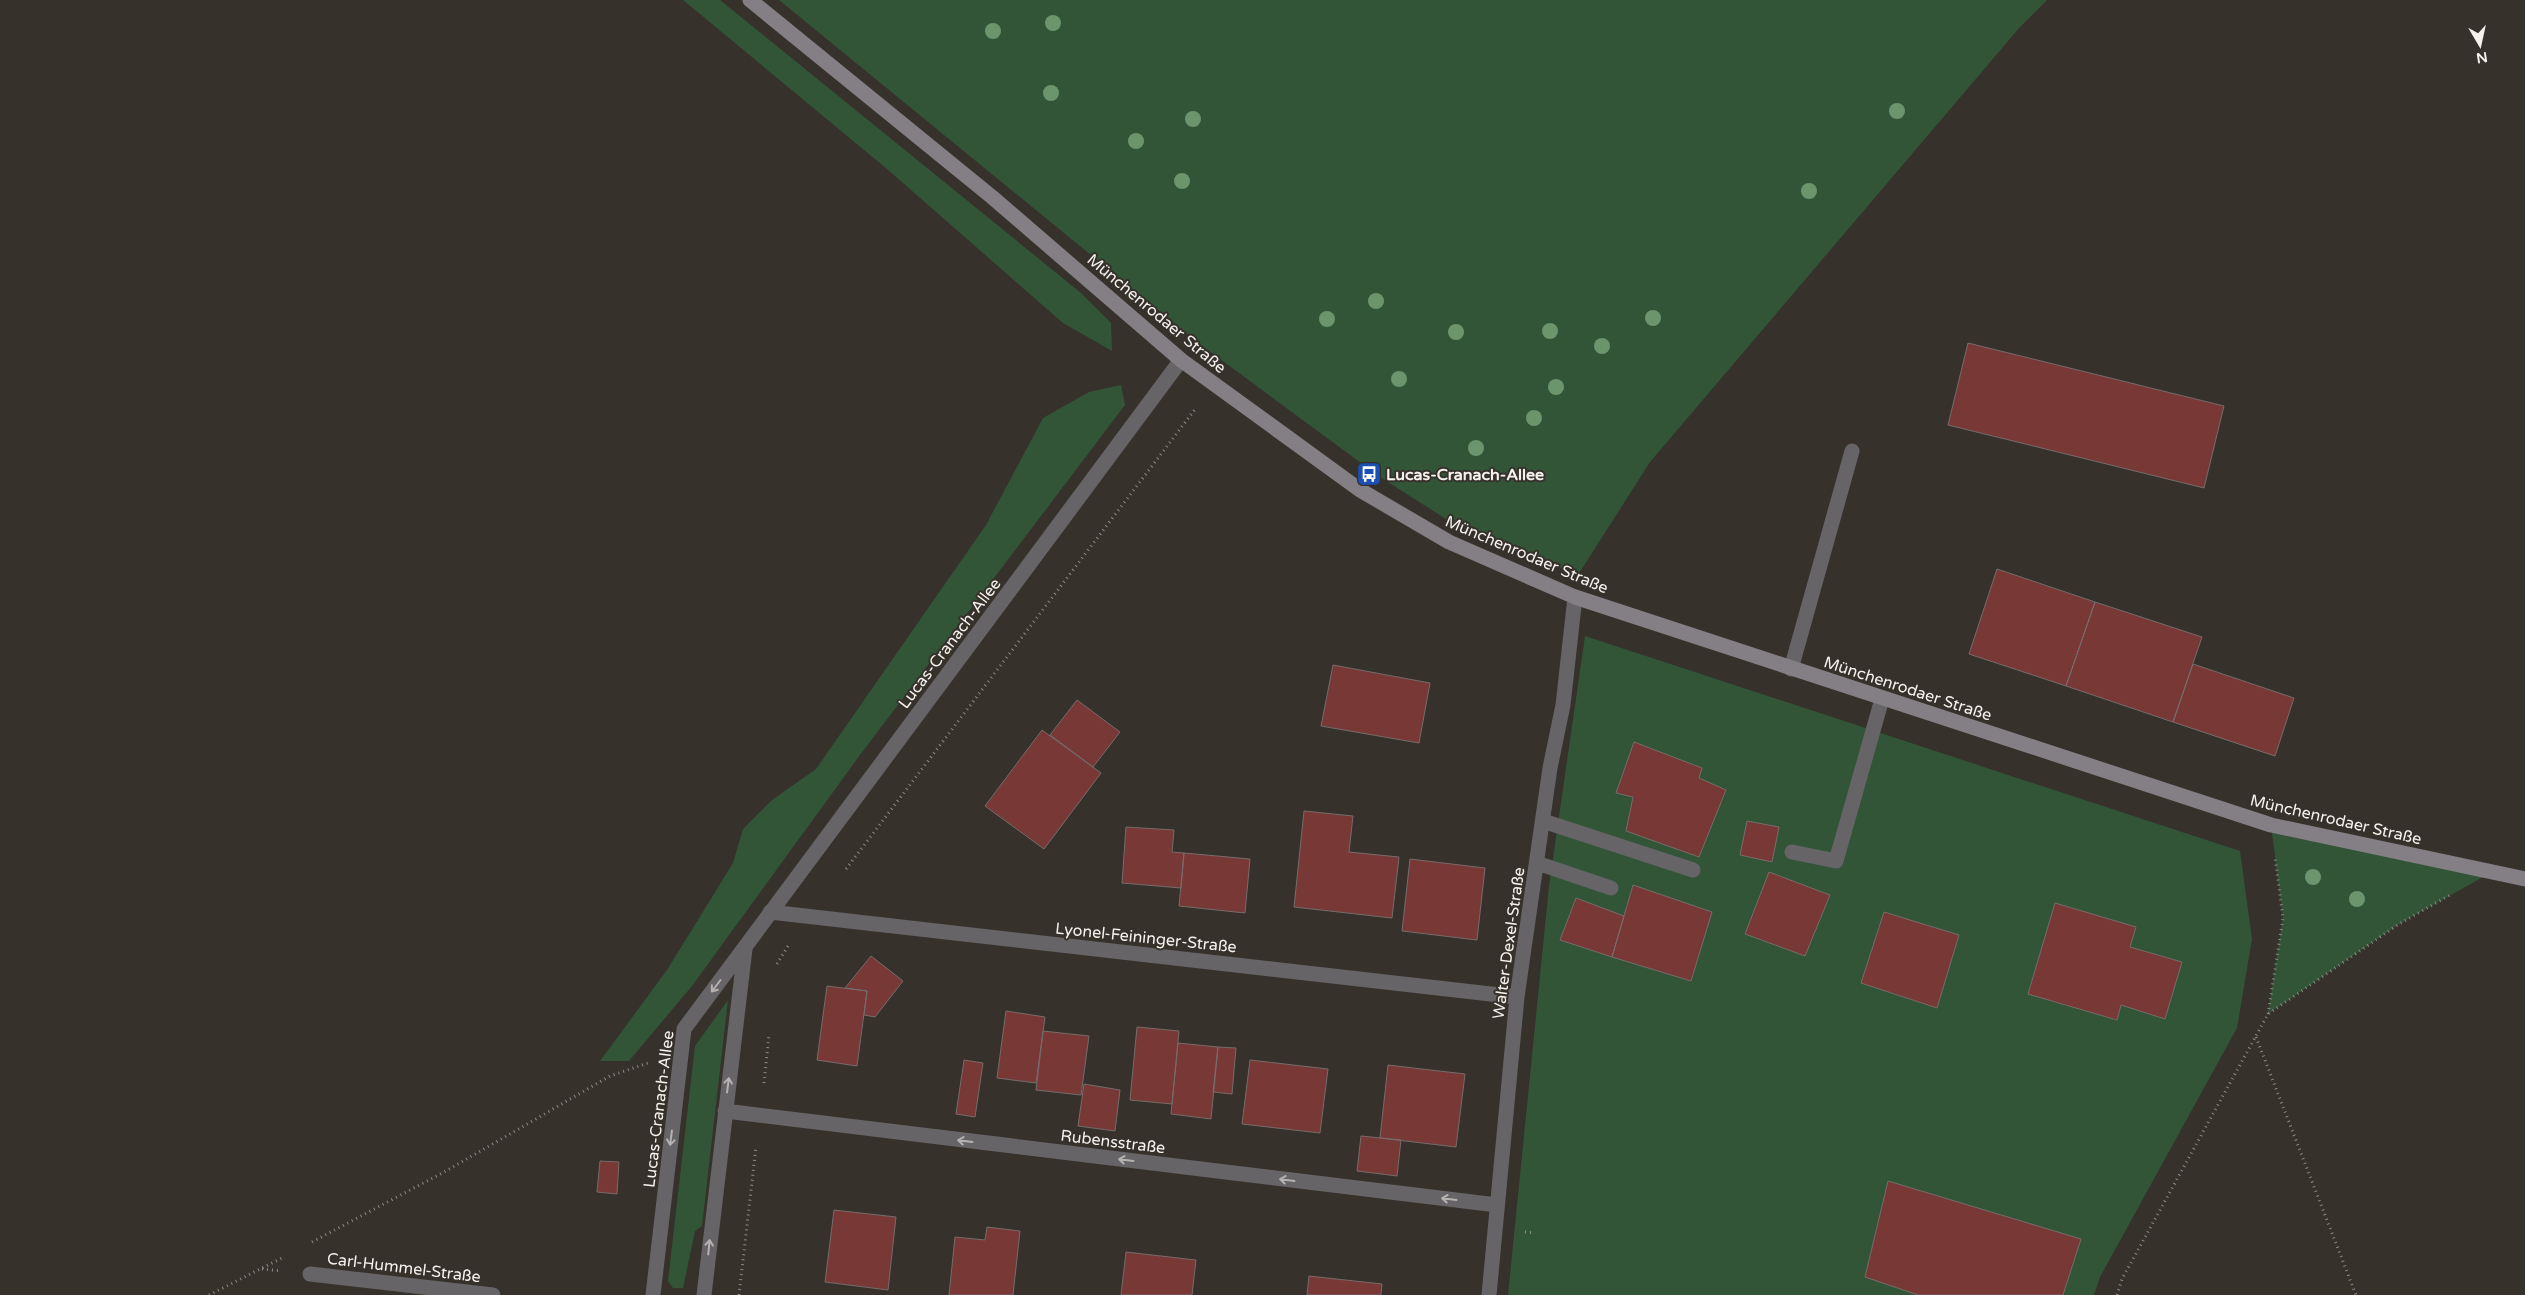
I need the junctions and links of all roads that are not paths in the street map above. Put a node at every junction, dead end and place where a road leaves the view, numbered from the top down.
1 (750, 0) edge
2 (1181, 360) junction
3 (1852, 451) dead end
4 (1575, 597) junction
5 (1791, 669) junction
6 (1882, 699) junction
7 (1543, 821) junction
8 (1792, 852) dead end
9 (1537, 863) junction
10 (1693, 870) dead end
11 (2525, 879) edge
12 (1611, 888) dead end
13 (770, 912) junction
14 (745, 947) junction
15 (1517, 997) junction
16 (725, 1111) junction
17 (1497, 1205) junction
18 (310, 1274) dead end
19 (493, 1295) edge
20 (653, 1295) edge
21 (704, 1295) edge
22 (1489, 1295) edge

1 - 2 street, Münchenrodaer Straße
2 - 4 street, Münchenrodaer Straße
2 - 13 street, Lucas-Cranach-Allee
3 - 5 street
4 - 5 street, Münchenrodaer Straße
4 - 7 street, Walter-Dexel-Straße
5 - 6 street, Münchenrodaer Straße
6 - 8 street
6 - 11 street, Münchenrodaer Straße
7 - 9 street, Walter-Dexel-Straße
7 - 10 street
9 - 12 street
9 - 15 street, Walter-Dexel-Straße
13 - 14 street, Lucas-Cranach-Allee
13 - 15 street, Lyonel-Feininger-Straße
16 -> 14 street, Lucas-Cranach-Allee
14 -> 20 street, Lucas-Cranach-Allee
15 - 17 street, Walter-Dexel-Straße
17 -> 16 street, Rubensstraße
21 -> 16 street, Lucas-Cranach-Allee
17 - 22 street, Walter-Dexel-Straße
18 - 19 street, Carl-Hummel-Straße

